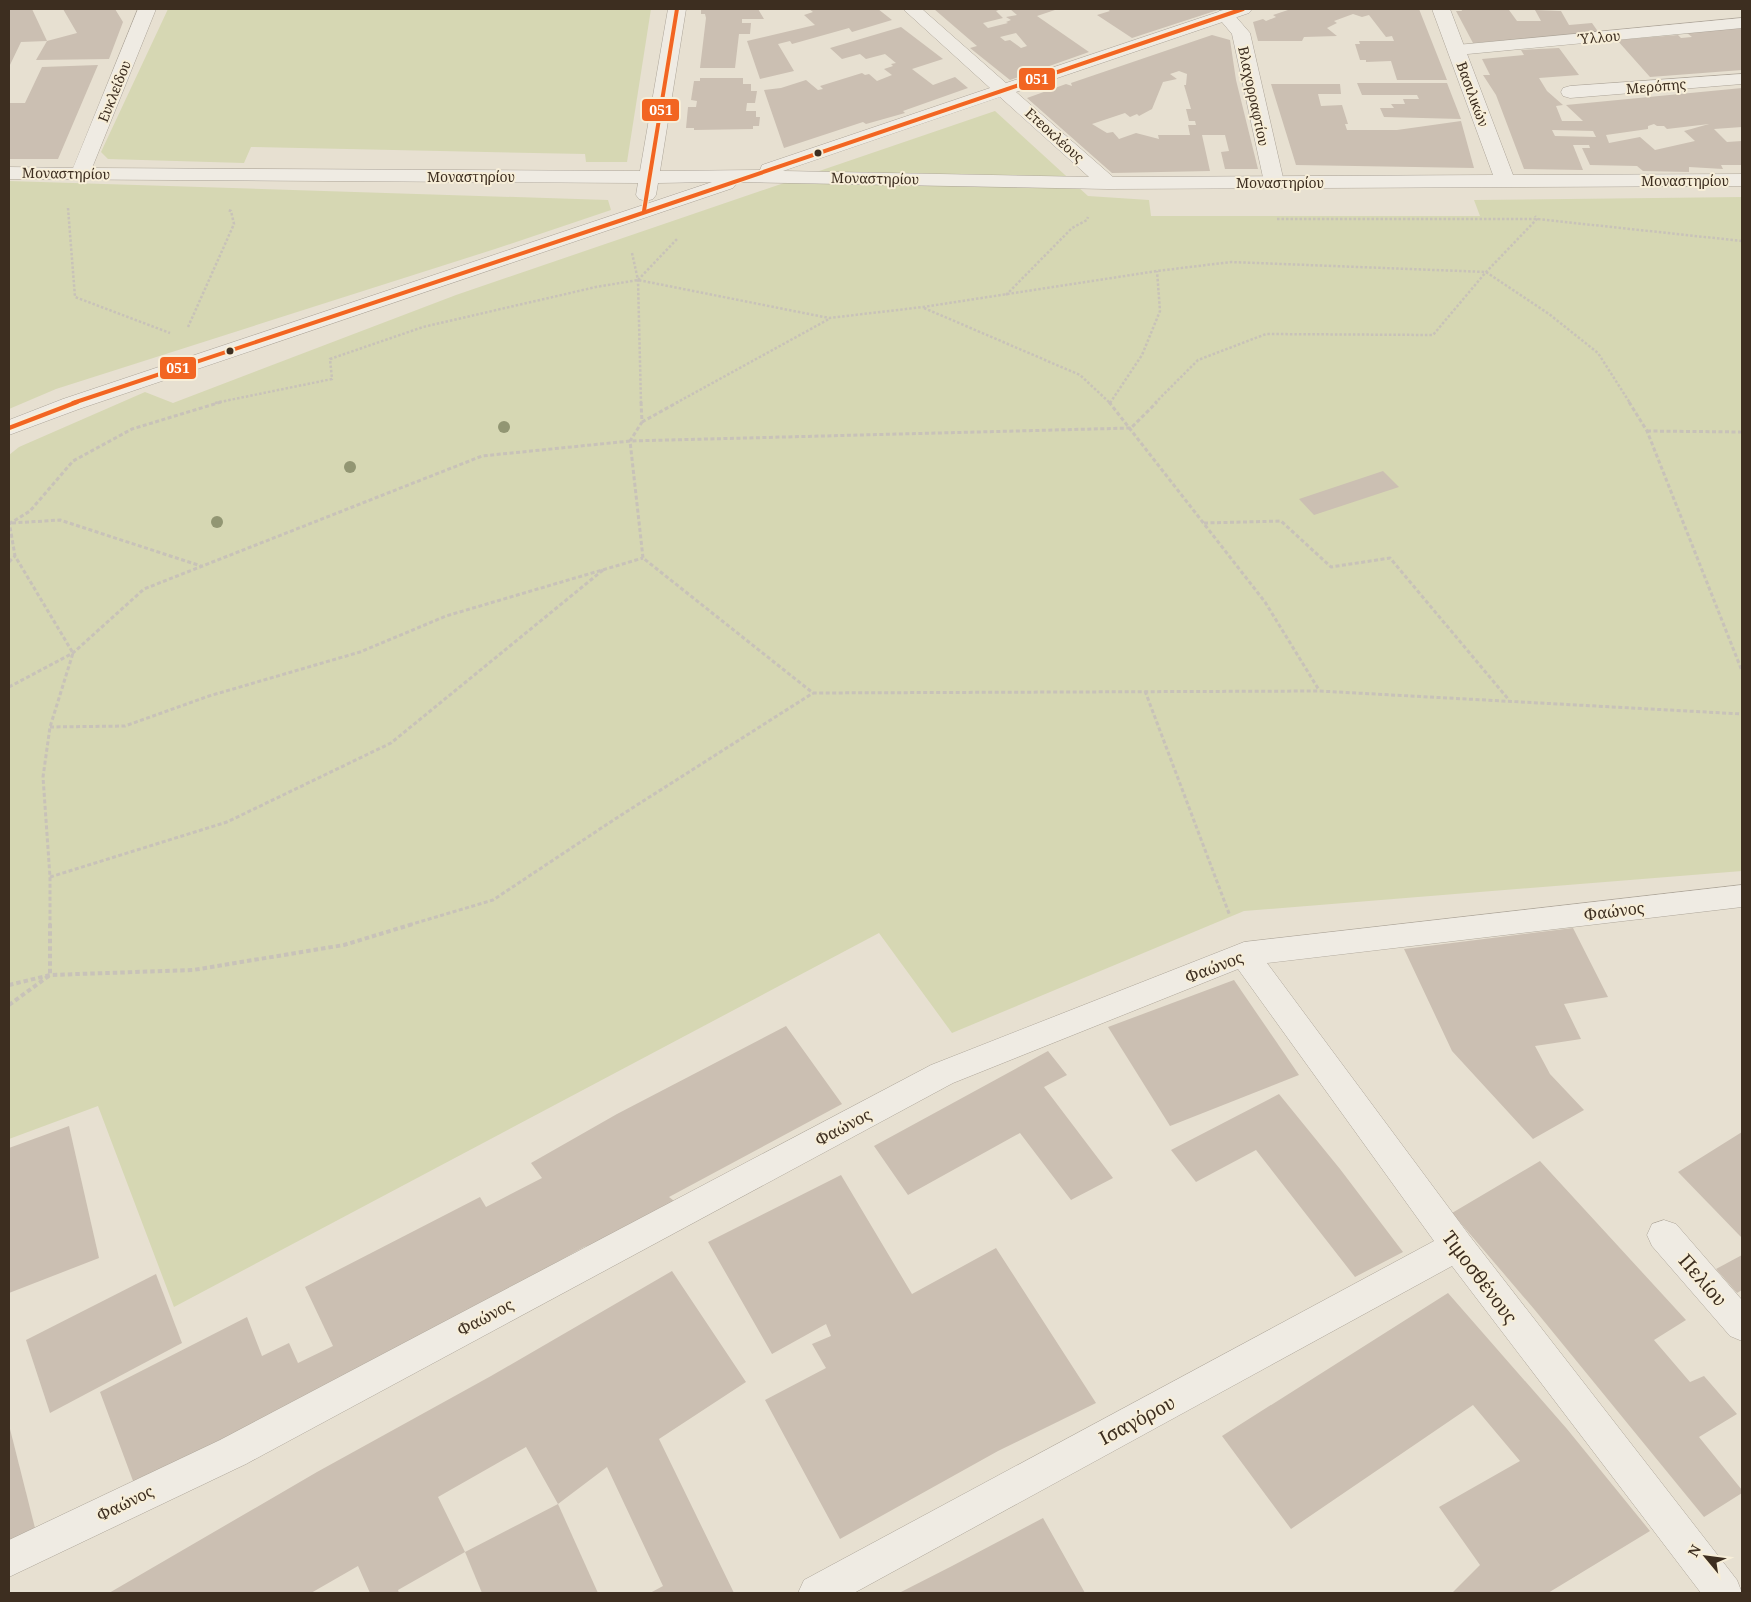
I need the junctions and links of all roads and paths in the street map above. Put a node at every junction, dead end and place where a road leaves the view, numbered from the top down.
1 (147, 9) edge
2 (677, 9) edge
3 (912, 9) edge
4 (1243, 9) edge
5 (1441, 9) edge
6 (1225, 15) junction
7 (1742, 23) edge
8 (1457, 50) junction
9 (1742, 79) edge
10 (1004, 90) junction
11 (1570, 92) dead end
12 (9, 173) edge
13 (58, 173) junction
14 (80, 174) junction
15 (750, 176) junction
16 (649, 177) junction
17 (1505, 180) junction
18 (1742, 180) edge
19 (1274, 182) junction
20 (1108, 183) junction
21 (221, 210) dead end
22 (1089, 213) dead end
23 (634, 215) junction
24 (1538, 219) junction
25 (1742, 241) edge
26 (1157, 272) junction
27 (1486, 272) junction
28 (638, 280) junction
29 (1006, 295) junction
30 (923, 307) junction
31 (829, 318) junction
32 (183, 338) junction
33 (199, 361) junction
34 (1110, 403) junction
35 (642, 422) junction
36 (9, 428) edge
37 (1131, 428) junction
38 (1647, 431) junction
39 (1742, 432) edge
40 (630, 441) junction
41 (9, 523) edge
42 (1204, 523) junction
43 (15, 556) junction
44 (644, 558) junction
45 (9, 562) edge
46 (201, 566) junction
47 (603, 570) junction
48 (73, 653) junction
49 (1742, 671) edge
50 (9, 687) edge
51 (1319, 690) junction
52 (1145, 691) junction
53 (813, 693) junction
54 (1509, 701) junction
55 (1742, 714) edge
56 (50, 727) junction
57 (50, 877) junction
58 (1742, 896) edge
59 (1244, 954) junction
60 (50, 975) junction
61 (9, 985) edge
62 (9, 1005) edge
63 (1664, 1234) dead end
64 (1457, 1246) junction
65 (1742, 1325) edge
66 (9, 1559) edge
67 (817, 1593) edge
68 (1724, 1593) edge

1 - 14 street, Ευκλείδου
2 - 16 street
3 - 10 street, Ετεοκλέους
4 - 6 street
5 - 8 street, Βασιλικών
6 - 10 street
6 - 19 street, Βλαχορραφτίου
7 - 8 street, Ύλλου
8 - 17 street, Βασιλικών
9 - 11 street, Μερόπης
10 - 15 street
10 - 20 street, Ετεοκλέους
12 - 13 street, Μοναστηρίου
13 - 14 street, Μοναστηρίου
13 - 32 path
14 - 16 street, Μοναστηρίου
15 - 16 street, Μοναστηρίου
15 - 20 street, Μοναστηρίου
15 - 23 street
16 - 23 street
17 - 18 street, Μοναστηρίου
17 - 19 street, Μοναστηρίου
17 - 24 path
19 - 20 street, Μοναστηρίου
21 - 32 path
22 - 29 path
23 - 28 path
23 - 33 street
24 - 25 path
24 - 27 path
26 - 27 path
26 - 29 path
26 - 34 path
27 - 37 path
27 - 38 path
28 - 31 path
28 - 35 path
28 - 41 path
29 - 30 path
30 - 31 path
30 - 34 path
31 - 35 path
32 - 33 path
33 - 36 street
34 - 37 path
35 - 40 path
37 - 40 path
37 - 42 path
38 - 39 path
38 - 49 path
40 - 44 path
40 - 46 path
41 - 43 path
41 - 46 path
42 - 51 path
42 - 54 path
43 - 45 path
43 - 48 path
44 - 47 path
44 - 53 path
46 - 48 path
47 - 56 path
47 - 57 path
48 - 50 path
48 - 56 path
51 - 52 path
51 - 54 path
52 - 53 path
52 - 59 path
53 - 60 path
54 - 55 path
56 - 57 path
57 - 60 path
58 - 59 street, Φαώνος
59 - 64 street, Τιμοσθένους
59 - 66 street, Φαώνος
60 - 61 path
60 - 62 path
63 - 65 street, Πελίου
64 - 67 street, Ισαγόρου
64 - 68 street, Τιμοσθένους

